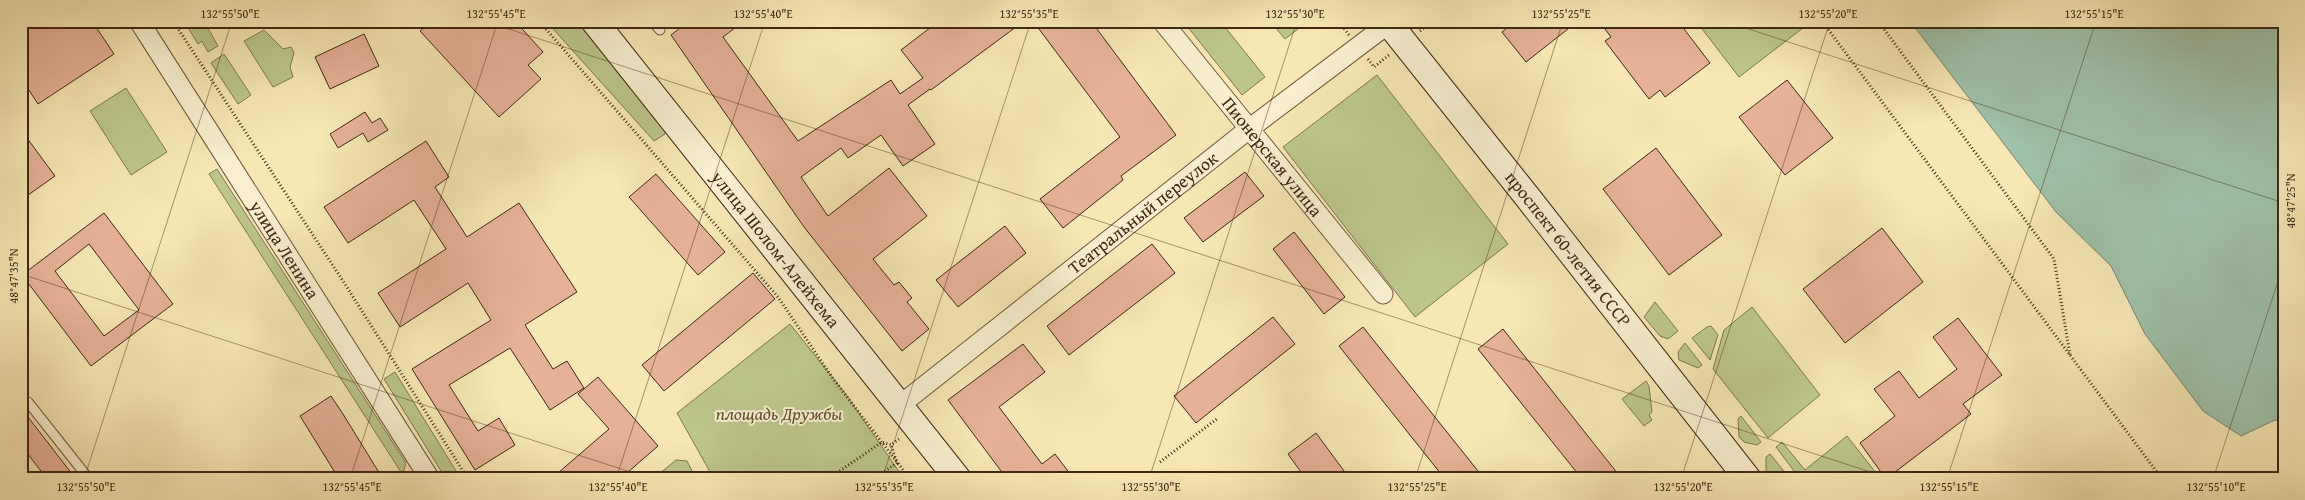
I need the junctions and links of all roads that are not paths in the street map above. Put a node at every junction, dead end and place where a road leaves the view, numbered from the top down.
1 (139, 21) edge
2 (652, 21) edge
3 (1162, 21) edge
4 (1389, 22) edge
5 (601, 26) edge
6 (660, 30) dead end
7 (1249, 129) junction
8 (1383, 294) dead end
9 (21, 398) edge
10 (899, 406) junction
11 (89, 479) edge
12 (430, 479) edge
13 (958, 479) edge
14 (1748, 479) edge

1 - 12 street, улица Ленина
2 - 6 lane
3 - 7 street, Пионерская улица
4 - 7 street, Театральный переулок
4 - 14 main road, проспект 60-летия СССР
5 - 10 main road, улица Шолом-Алейхема
7 - 8 street, Пионерская улица
7 - 10 street, Театральный переулок
9 - 11 lane
10 - 13 main road, улица Шолом-Алейхема

